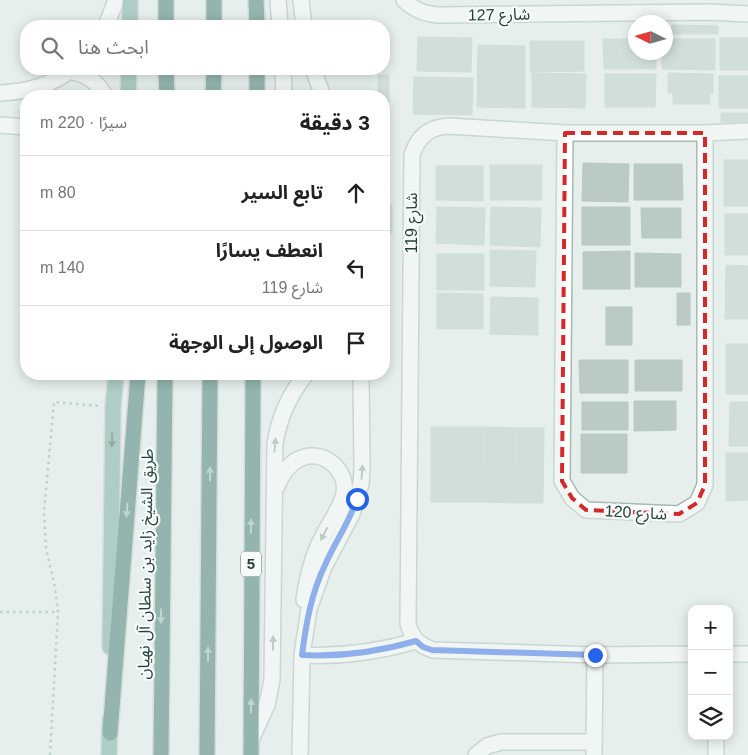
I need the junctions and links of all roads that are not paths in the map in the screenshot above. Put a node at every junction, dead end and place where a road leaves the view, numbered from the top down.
1 (116, 0) edge
2 (130, 0) edge
3 (166, 0) edge
4 (214, 0) edge
5 (256, 0) edge
6 (278, 0) edge
7 (301, 0) edge
8 (404, 0) edge
9 (710, 6) edge
10 (566, 7) edge
11 (748, 14) edge
12 (108, 20) edge
13 (130, 20) edge
14 (166, 20) edge
15 (214, 20) edge
16 (257, 20) edge
17 (280, 20) edge
18 (303, 20) edge
19 (63, 75) edge
20 (84, 75) edge
21 (129, 75) edge
22 (166, 75) edge
23 (214, 75) edge
24 (257, 75) edge
25 (283, 75) edge
26 (313, 75) edge
27 (314, 75) edge
28 (27, 90) edge
29 (102, 90) edge
30 (128, 90) edge
31 (167, 90) edge
32 (213, 90) edge
33 (257, 90) edge
34 (284, 90) edge
35 (314, 90) edge
36 (321, 90) edge
37 (20, 91) edge
38 (0, 93) edge
39 (0, 125) edge
40 (20, 127) edge
41 (748, 132) edge
42 (565, 133) junction
43 (706, 134) junction
44 (112, 380) edge
45 (115, 380) edge
46 (138, 380) edge
47 (165, 380) edge
48 (210, 380) edge
49 (253, 380) edge
50 (302, 380) edge
51 (361, 380) edge
52 (113, 407) junction
53 (275, 489) junction
54 (305, 632) junction
55 (416, 641) junction
56 (688, 654) edge
57 (733, 654) edge
58 (748, 654) edge
59 (302, 655) junction
60 (595, 655) junction
61 (110, 733) junction
62 (716, 740) edge
63 (250, 747) edge
64 (594, 749) edge
65 (110, 755) edge
66 (161, 755) edge
67 (208, 755) edge
68 (300, 755) edge
69 (476, 755) edge
70 (716, 755) edge

1 - 12 street
2 - 13 main road
3 - 14 highway
4 - 15 highway
5 - 16 highway
6 - 17 street
7 - 18 street
8 - 10 street, شارع 127
9 - 10 street, شارع 127
9 - 11 street, شارع 127
19 - 28 street
20 - 29 street
21 - 30 main road
22 - 31 highway
23 - 32 highway
24 - 33 highway
25 - 34 street
26 - 35 street
27 - 36 street
37 - 38 street
39 - 40 street
41 - 43 street, شارع 119
42 - 43 street, شارع 119
42 - 43 street, شارع 120
42 - 55 street, شارع 119
44 - 52 street
45 - 52 main road
46 -> 61 highway
47 -> 66 highway, طريق الشيخ زايد بن سلطان آل نهيان
67 -> 48 highway
63 -> 49 highway, 5
53 -> 50 street
54 -> 51 street
52 -> 61 main road
53 -> 54 street
63 -> 53 street
54 - 59 street
55 - 59 street
55 - 60 street
56 - 60 street
57 - 58 street
59 - 68 street
60 - 64 street
61 - 65 main road
62 - 70 street
64 - 69 street

